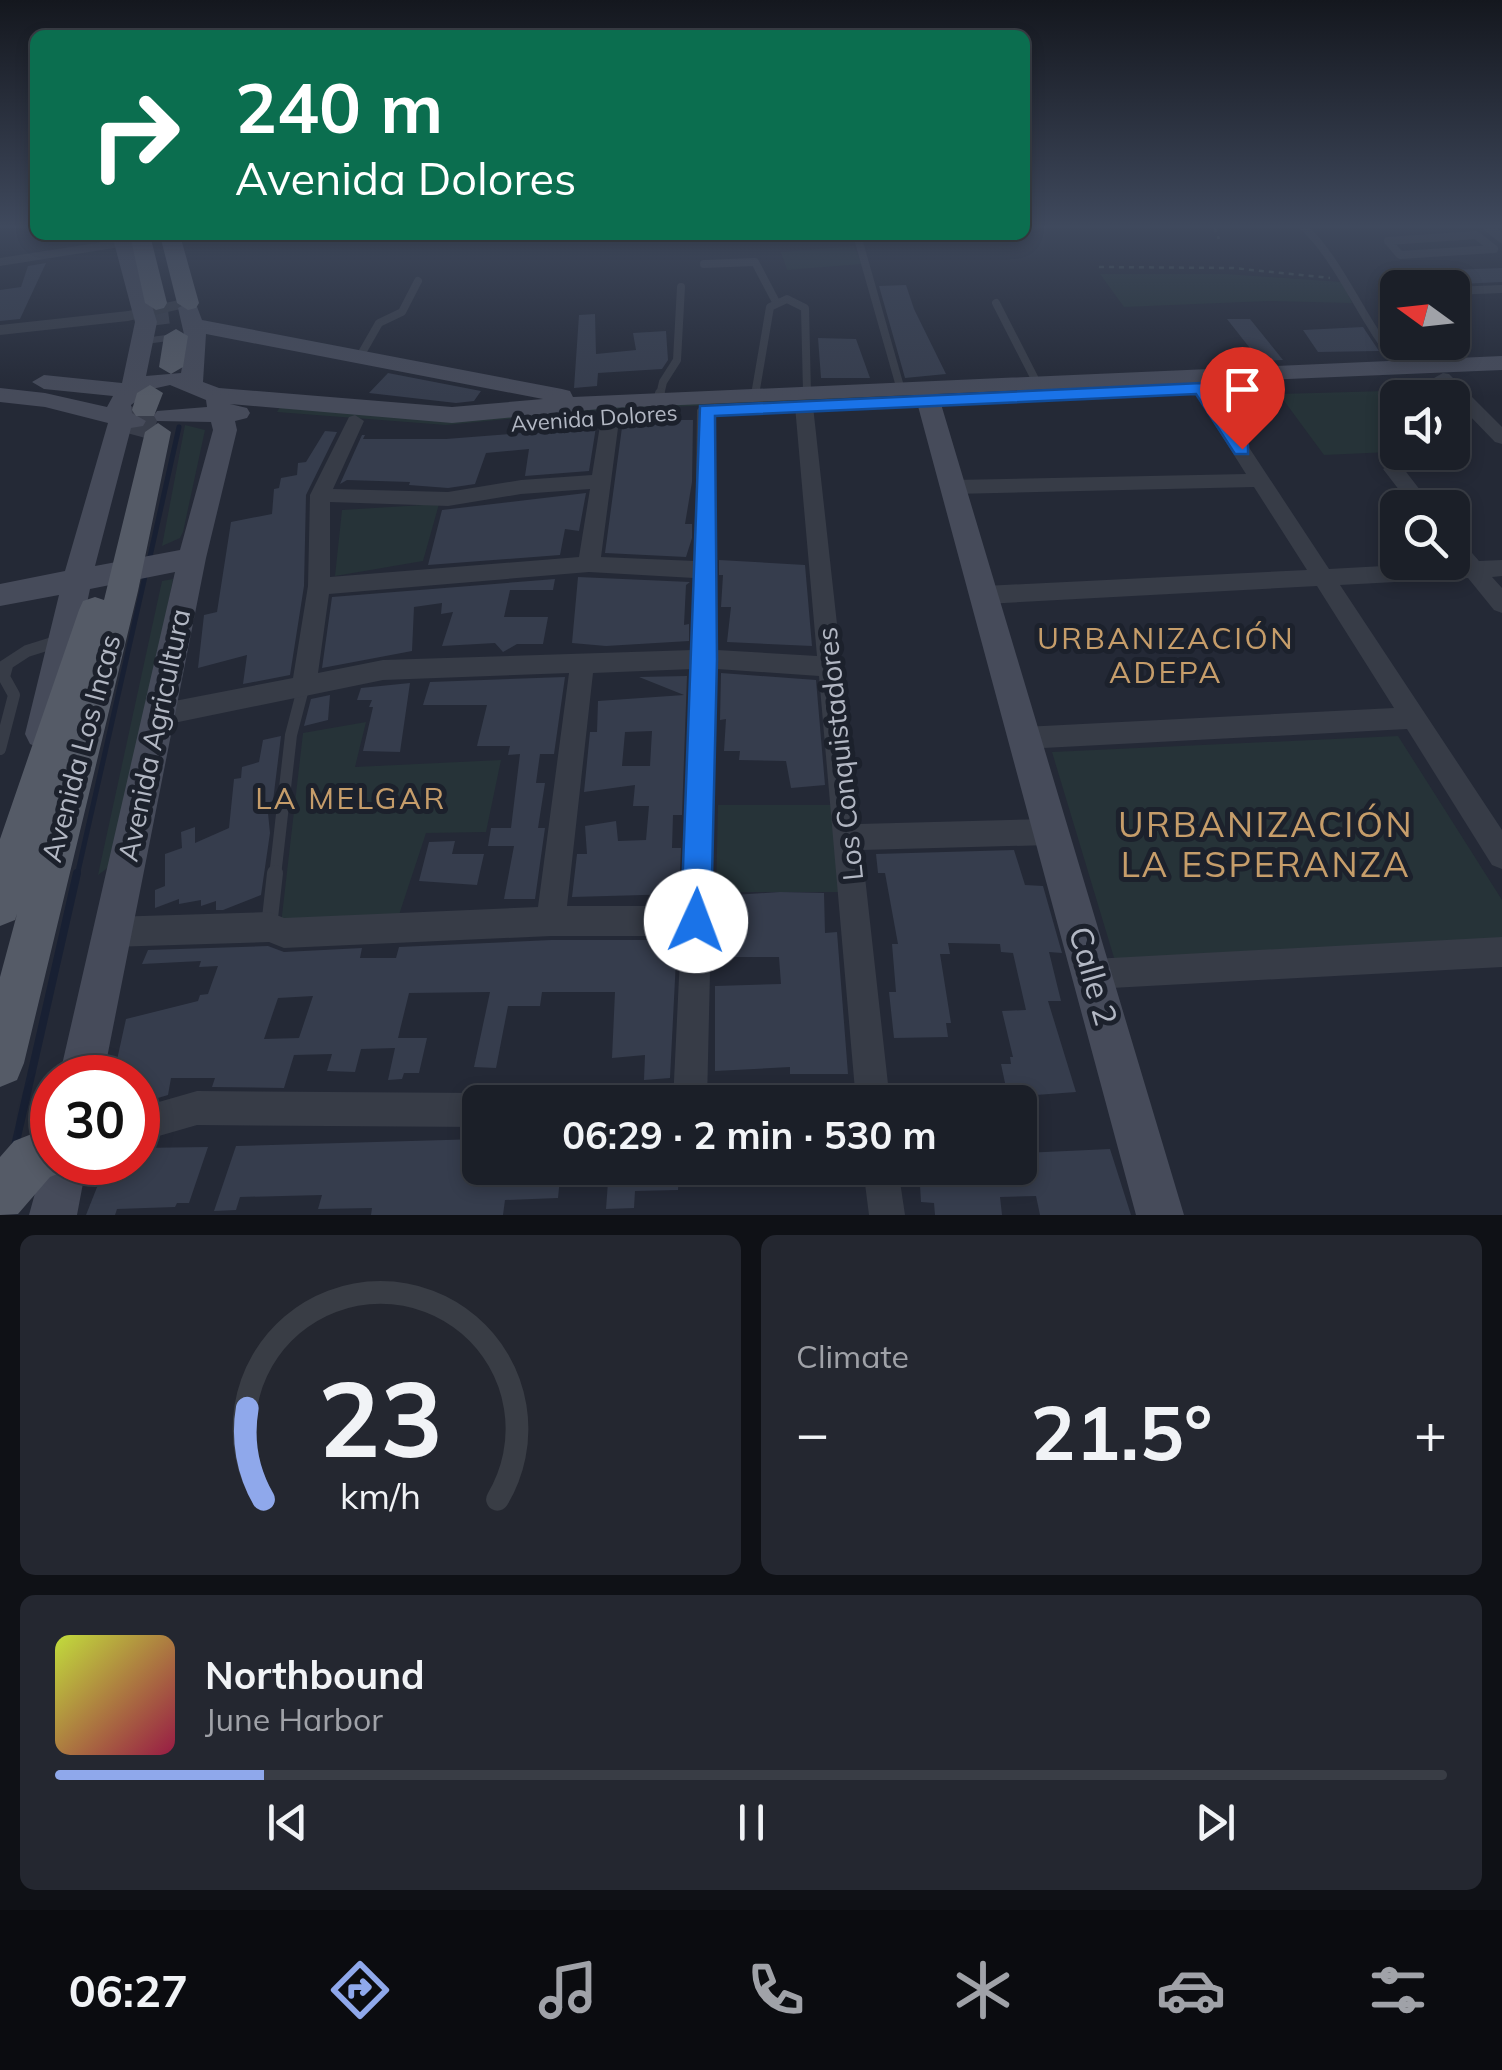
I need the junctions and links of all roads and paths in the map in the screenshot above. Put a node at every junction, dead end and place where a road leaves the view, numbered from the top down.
1 (152, 284) edge
2 (164, 284) edge
3 (170, 284) edge
4 (417, 284) edge
5 (767, 284) edge
6 (876, 284) edge
7 (1347, 284) edge
8 (681, 287) dead end
9 (1502, 289) edge
10 (1470, 290) edge
11 (776, 300) junction
12 (996, 304) dead end
13 (170, 317) junction
14 (0, 330) edge
15 (360, 358) junction
16 (1502, 363) edge
17 (1402, 366) junction
18 (1502, 376) edge
19 (1443, 378) junction
20 (0, 379) edge
21 (1197, 382) junction
22 (1037, 383) junction
23 (918, 393) junction
24 (0, 395) edge
25 (755, 395) junction
26 (659, 399) junction
27 (806, 400) junction
28 (165, 402) junction
29 (610, 407) junction
30 (706, 410) junction
31 (355, 421) junction
32 (1502, 438) edge
33 (1393, 470) dead end
34 (1262, 480) junction
35 (602, 481) junction
36 (953, 487) junction
37 (1409, 490) edge
38 (320, 495) junction
39 (175, 562) junction
40 (589, 564) junction
41 (1470, 564) edge
42 (1502, 568) edge
43 (1474, 569) junction
44 (704, 570) junction
45 (1322, 576) junction
46 (90, 584) junction
47 (319, 586) junction
48 (0, 594) edge
49 (984, 595) junction
50 (1502, 604) edge
51 (62, 640) junction
52 (705, 659) junction
53 (582, 661) junction
54 (830, 667) junction
55 (3, 672) edge
56 (304, 684) junction
57 (159, 715) junction
58 (1416, 718) junction
59 (1024, 738) junction
60 (0, 749) edge
61 (24, 806) junction
62 (1049, 832) junction
63 (848, 837) junction
64 (1502, 855) edge
65 (0, 905) edge
66 (551, 921) junction
67 (696, 921) junction
68 (269, 928) junction
69 (110, 932) junction
70 (1502, 952) edge
71 (1093, 974) junction
72 (86, 1055) edge
73 (0, 1063) edge
74 (691, 1085) edge
75 (871, 1085) edge
76 (462, 1110) edge
77 (160, 1119) edge
78 (43, 1185) edge
79 (883, 1185) edge
80 (53, 1215) edge
81 (887, 1215) edge
82 (1160, 1215) edge

1 - 13 main road
2 - 13 main road
3 - 13 main road
4 - 15 lane
5 - 11 lane
6 - 23 lane
7 - 17 lane
8 - 26 lane
9 - 10 lane
11 - 25 lane
11 - 27 lane
12 - 22 lane
13 - 14 street
13 - 15 main road
13 - 28 main road
13 - 28 main road
15 - 29 main road
16 - 17 main road, Avenida Dolores
17 - 21 main road, Avenida Dolores
18 - 19 main road, Avenida Dolores
19 - 21 main road, Avenida Dolores
19 - 32 street
20 - 28 main road, Avenida Dolores
21 - 22 main road, Avenida Dolores
21 - 23 main road, Avenida Dolores
21 - 34 street
22 - 23 main road, Avenida Dolores
23 - 27 main road, Avenida Dolores
23 - 36 main road, Calle 2
24 - 28 main road, Avenida Dolores
25 - 26 main road, Avenida Dolores
25 - 27 main road, Avenida Dolores
26 - 29 main road, Avenida Dolores
27 - 30 main road, Avenida Dolores
27 - 54 street, Los Conquistadores
28 - 29 main road, Avenida Dolores
28 - 31 main road, Avenida Dolores
28 - 39 main road, Avenida Agricultura
28 - 46 main road, Avenida Los Incas
28 - 73 main road, Avenida Los Incas
29 - 30 main road, Avenida Dolores
29 - 31 main road, Avenida Dolores
29 - 35 street
30 - 44 street
31 - 38 street
33 - 37 street
34 - 36 street
34 - 45 street
35 - 38 street
35 - 40 street
36 - 49 main road, Calle 2
38 - 47 street
39 - 46 main road
39 - 57 main road, Avenida Agricultura
40 - 44 street
40 - 47 street
41 - 43 street
42 - 43 street
43 - 45 street
43 - 50 street
44 - 52 street
45 - 49 street
45 - 58 street
46 - 48 main road
46 - 51 main road, Avenida Los Incas
46 - 61 main road, Avenida Los Incas
47 - 56 street
49 - 59 main road, Calle 2
51 - 55 lane
51 - 61 main road, Avenida Los Incas
52 - 53 street
52 - 54 street
52 - 67 street
53 - 56 street
53 - 66 street
54 - 63 street, Los Conquistadores
55 - 60 lane
56 - 57 street
56 - 68 lane
57 - 69 main road, Avenida Agricultura
58 - 59 street
58 - 64 street
59 - 62 main road, Calle 2
61 - 65 main road, Avenida Los Incas
62 - 63 street
62 - 71 main road, Calle 2
63 - 75 street, Los Conquistadores
66 - 67 street
66 - 68 street
67 - 74 street
68 - 69 street
69 - 72 main road, Avenida Agricultura
70 - 71 street
71 - 82 main road, Calle 2
76 - 77 street
78 - 80 main road
79 - 81 street

